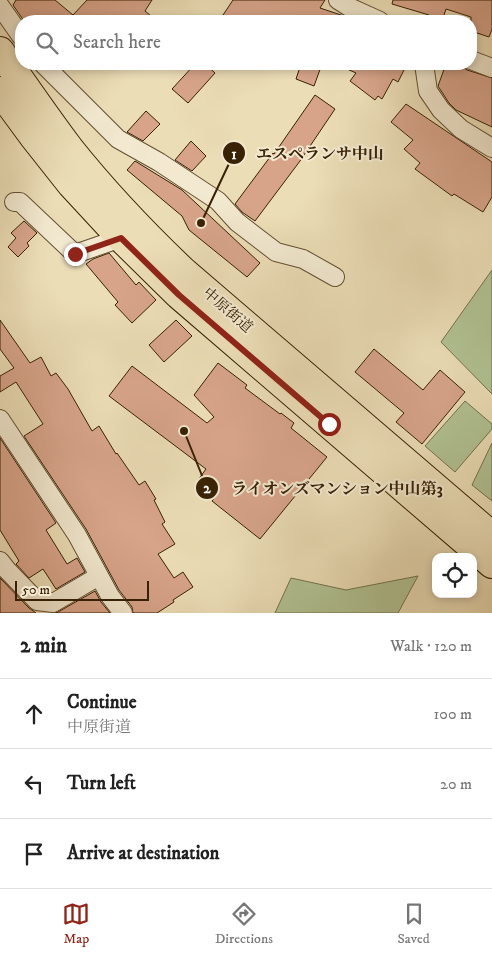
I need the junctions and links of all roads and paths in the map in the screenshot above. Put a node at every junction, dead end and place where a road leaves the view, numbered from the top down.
1 (338, 0) edge
2 (0, 6) edge
3 (367, 15) edge
4 (15, 27) edge
5 (0, 51) edge
6 (477, 62) edge
7 (492, 68) edge
8 (49, 70) edge
9 (425, 70) edge
10 (0, 90) edge
11 (492, 148) edge
12 (14, 202) dead end
13 (121, 238) junction
14 (335, 277) dead end
15 (0, 419) edge
16 (492, 536) edge
17 (0, 561) edge
18 (492, 564) edge
19 (99, 576) junction
20 (123, 613) edge

1 - 3 street
2 - 4 street
5 - 16 main road, 中原街道
6 - 7 street
8 - 14 street
9 - 11 street
10 - 13 main road, 中原街道
12 - 13 street
13 - 18 main road, 中原街道
15 - 19 street
17 - 19 street
19 - 20 street

